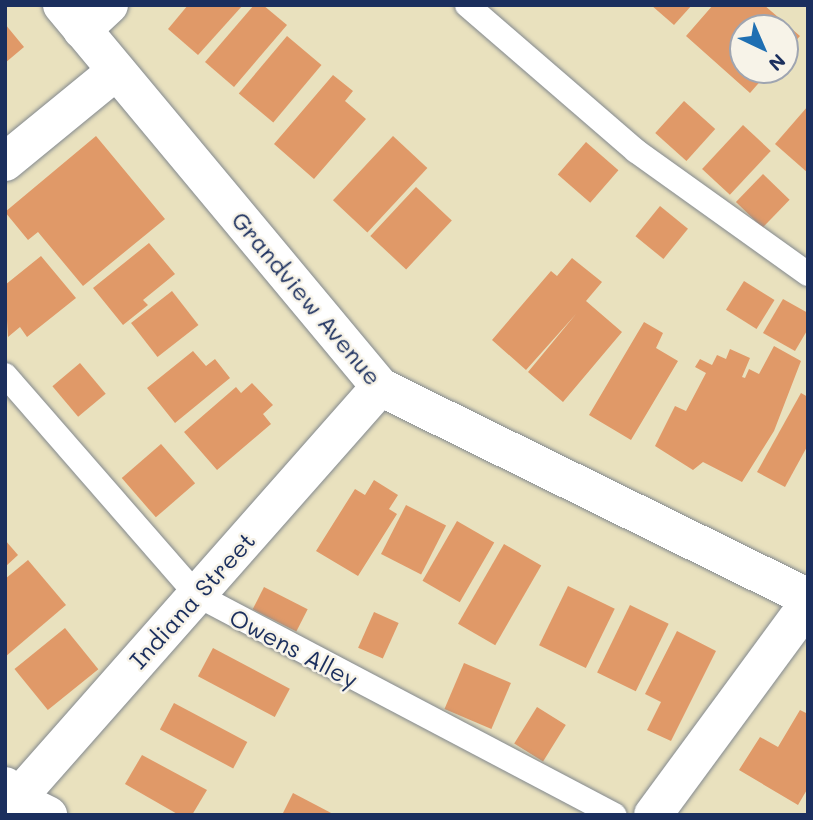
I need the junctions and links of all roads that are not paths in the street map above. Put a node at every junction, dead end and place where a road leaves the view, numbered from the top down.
1 (467, 5) edge
2 (85, 13) edge
3 (116, 71) junction
4 (5, 162) edge
5 (808, 274) edge
6 (5, 375) edge
7 (380, 387) junction
8 (197, 595) junction
9 (808, 598) edge
10 (808, 604) edge
11 (18, 803) edge
12 (615, 815) edge
13 (653, 815) edge

1 - 5 lane
2 - 3 street, Grandview Avenue
3 - 4 street
3 - 7 street, Grandview Avenue
6 - 8 lane, Owens Alley
7 - 8 street, Indiana Street
7 - 9 street, Grandview Avenue
8 - 11 street, Indiana Street
8 - 12 lane, Owens Alley
10 - 13 street

